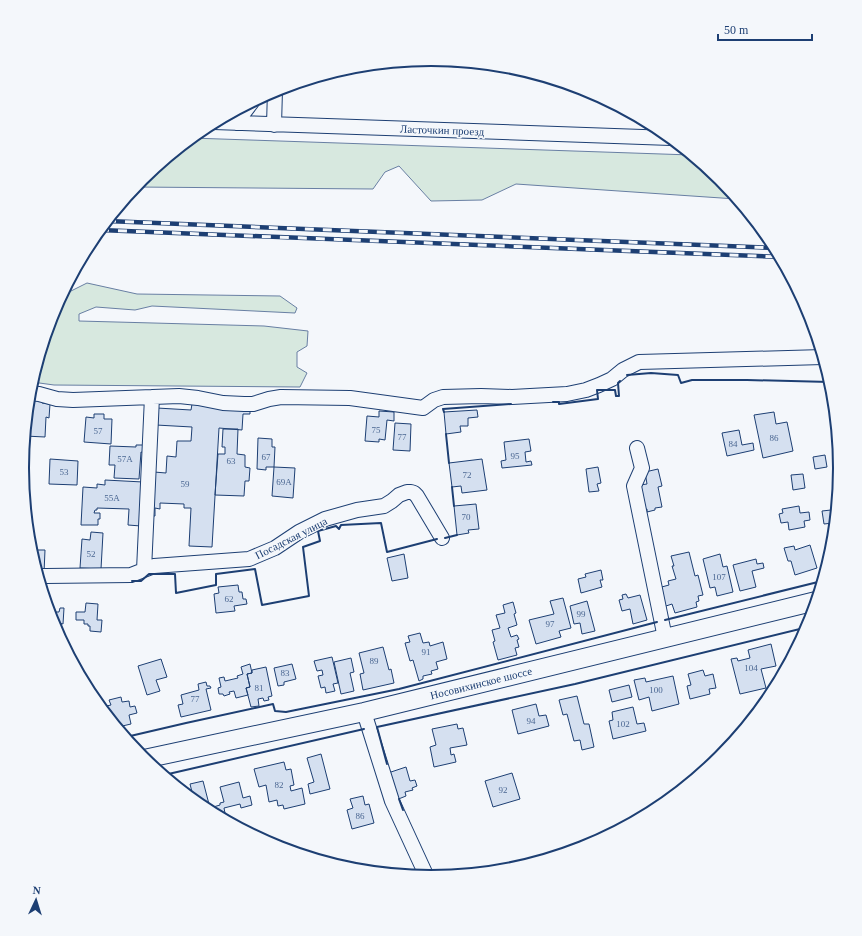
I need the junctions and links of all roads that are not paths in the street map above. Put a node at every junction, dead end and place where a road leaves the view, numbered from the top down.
1 (276, 98) edge
2 (245, 112) edge
3 (226, 123) edge
4 (236, 123) junction
5 (274, 125) junction
6 (659, 138) edge
7 (817, 356) edge
8 (36, 394) edge
9 (152, 397) junction
10 (637, 448) dead end
11 (442, 538) dead end
12 (144, 570) junction
13 (44, 576) edge
14 (810, 603) edge
15 (665, 638) junction
16 (364, 712) junction
17 (152, 757) edge
18 (424, 870) edge

1 - 5 street
2 - 4 street
3 - 4 street, Ласточкин проезд
4 - 5 street, Ласточкин проезд
5 - 6 street, Ласточкин проезд
7 - 9 street
8 - 9 street
9 - 12 street
10 - 15 street
11 - 12 street, Посадская улица
12 - 13 street, Посадская улица
14 - 15 main road, Носовихинское шоссе
15 - 16 main road, Носовихинское шоссе
16 - 17 main road, Носовихинское шоссе
16 - 18 street

